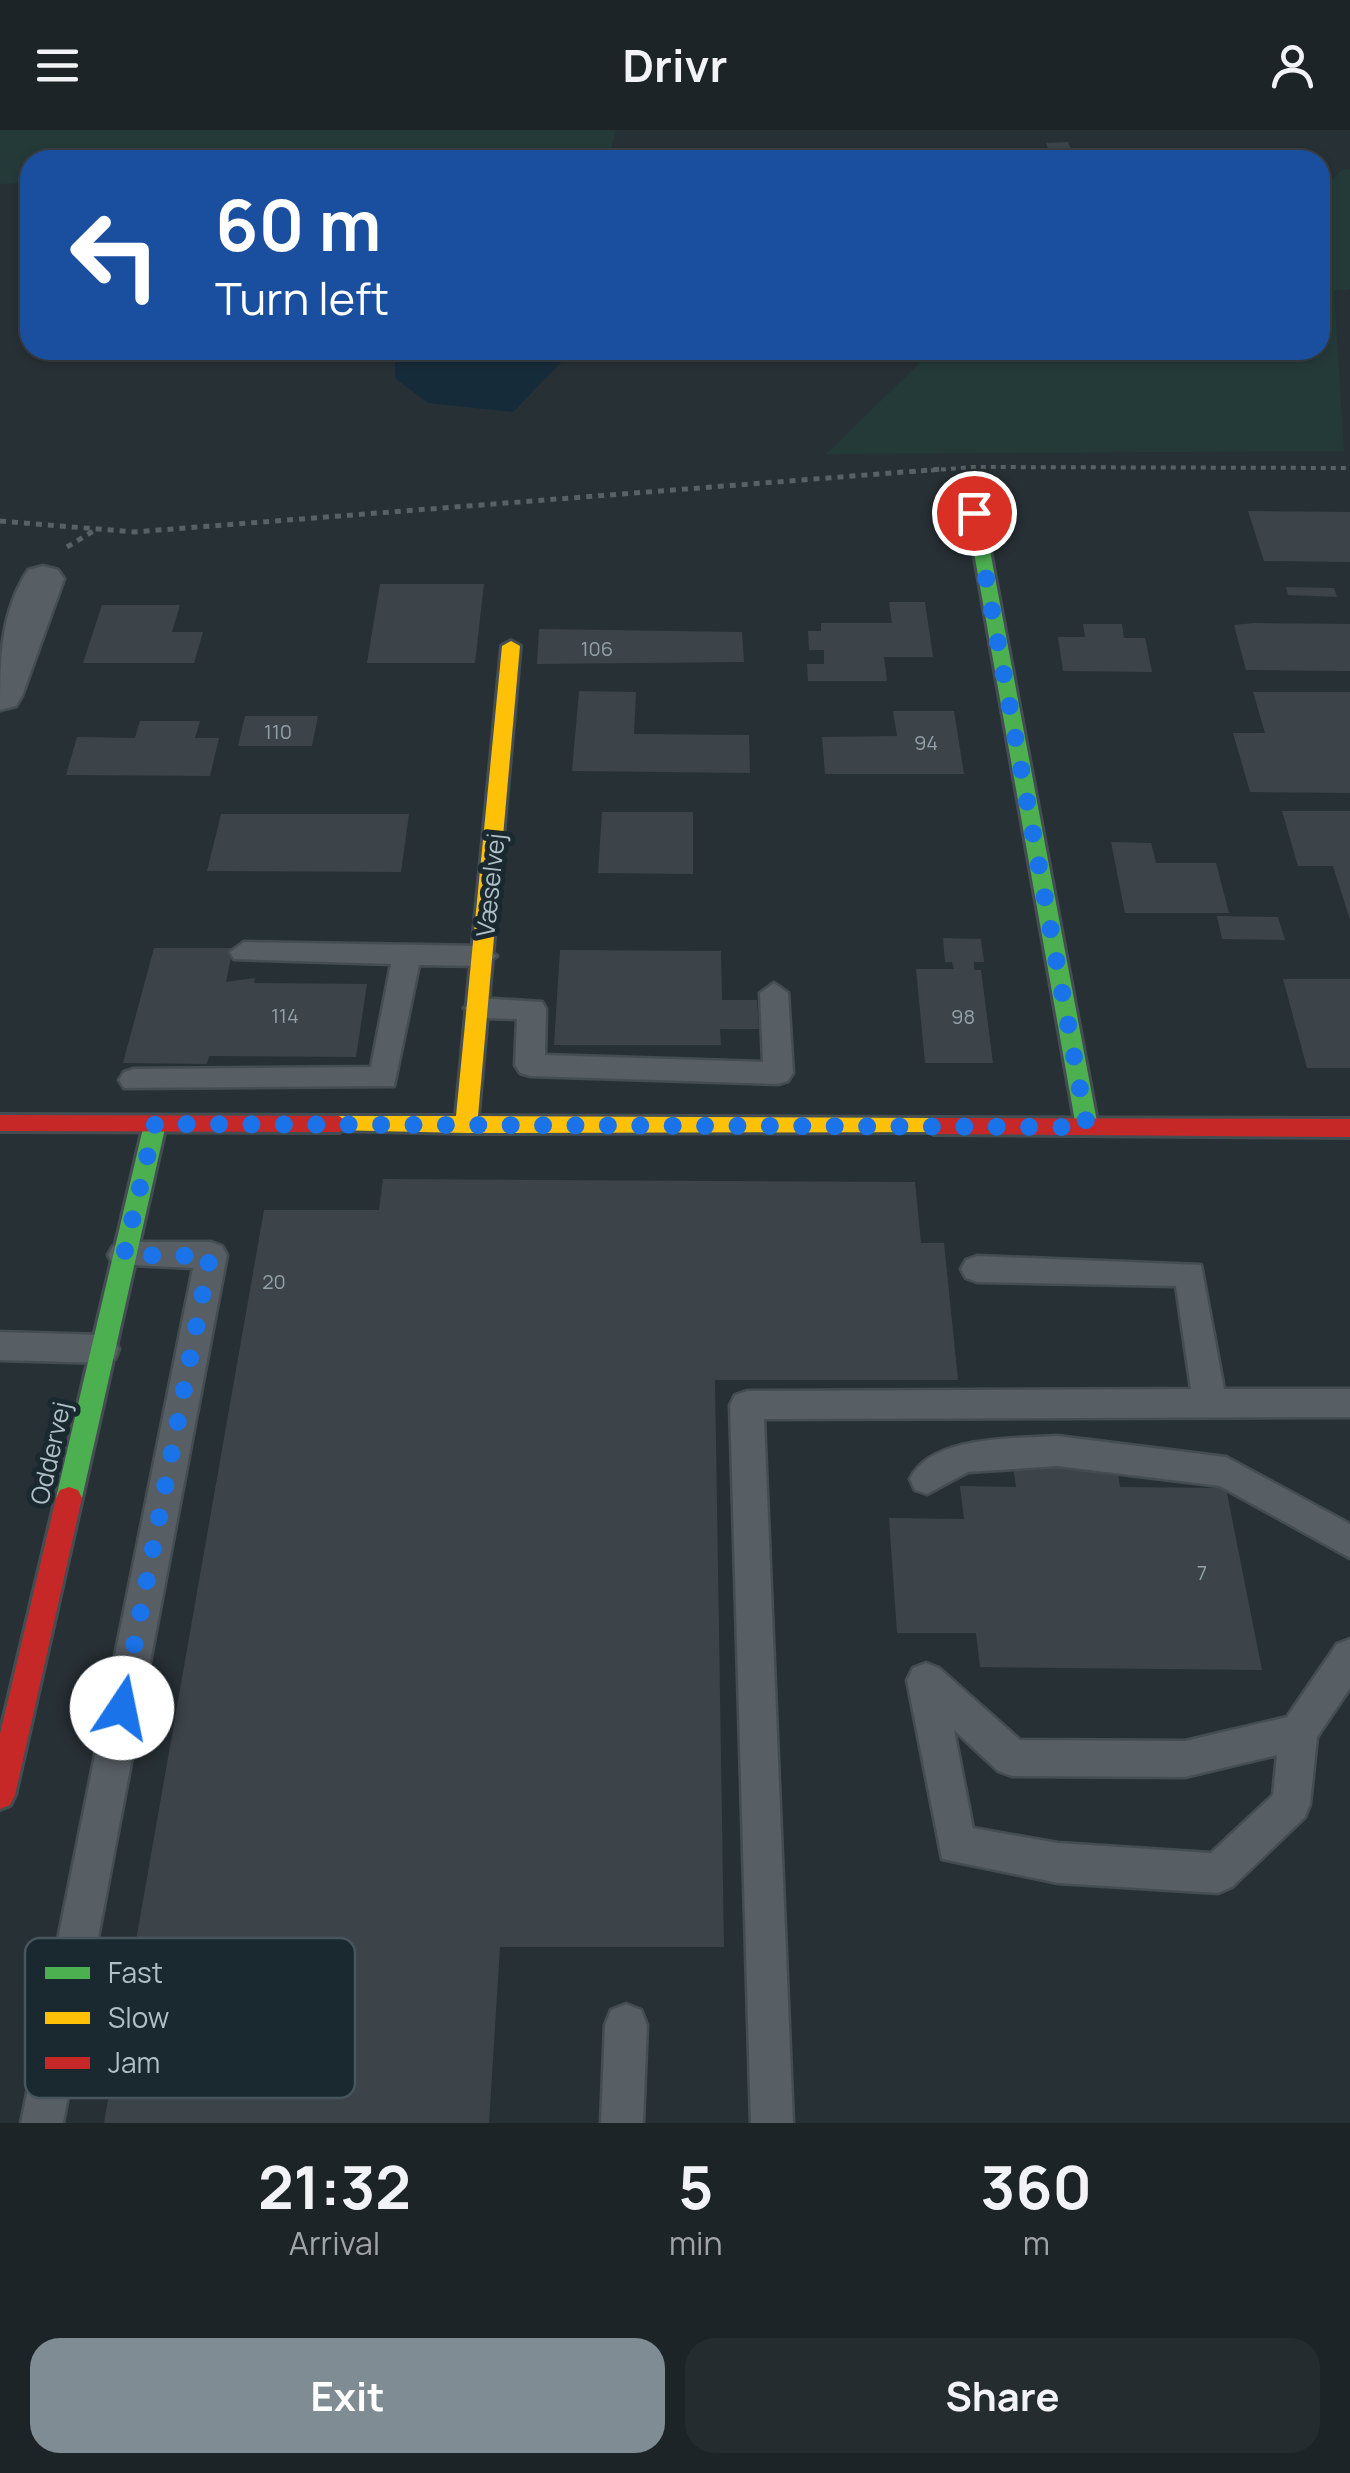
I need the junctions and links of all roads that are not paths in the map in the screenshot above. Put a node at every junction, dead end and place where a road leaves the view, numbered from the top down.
1 (974, 513) dead end
2 (43, 579) dead end
3 (510, 646) dead end
4 (0, 696) edge
5 (244, 952) dead end
6 (407, 955) junction
7 (483, 956) junction
8 (774, 993) dead end
9 (478, 1008) junction
10 (134, 1080) dead end
11 (0, 1123) edge
12 (155, 1124) junction
13 (466, 1124) junction
14 (1087, 1127) junction
15 (1350, 1128) edge
16 (124, 1255) junction
17 (977, 1269) dead end
18 (0, 1346) edge
19 (102, 1349) junction
20 (1350, 1403) edge
21 (1210, 1404) junction
22 (927, 1480) dead end
23 (1350, 1542) edge
24 (1350, 1656) edge
25 (1299, 1732) junction
26 (0, 1795) edge
27 (78, 1938) edge
28 (626, 2025) dead end
29 (47, 2098) edge
30 (42, 2123) edge
31 (622, 2123) edge
32 (772, 2123) edge

1 - 14 street
2 - 4 street
3 - 7 street, Væselvej
5 - 6 lane
6 - 7 lane
6 - 10 lane
7 - 9 street, Væselvej
8 - 9 lane
9 - 13 street, Væselvej
11 - 12 street
12 - 13 street
12 - 16 street, Oddervej
13 - 14 street
14 - 15 street
16 - 19 street, Oddervej
16 - 27 lane
17 - 21 lane
18 - 19 lane
19 - 26 street, Oddervej
20 - 21 lane
21 - 32 lane
22 - 23 lane
24 - 25 lane
25 - 25 lane
28 - 31 lane
29 - 30 lane

